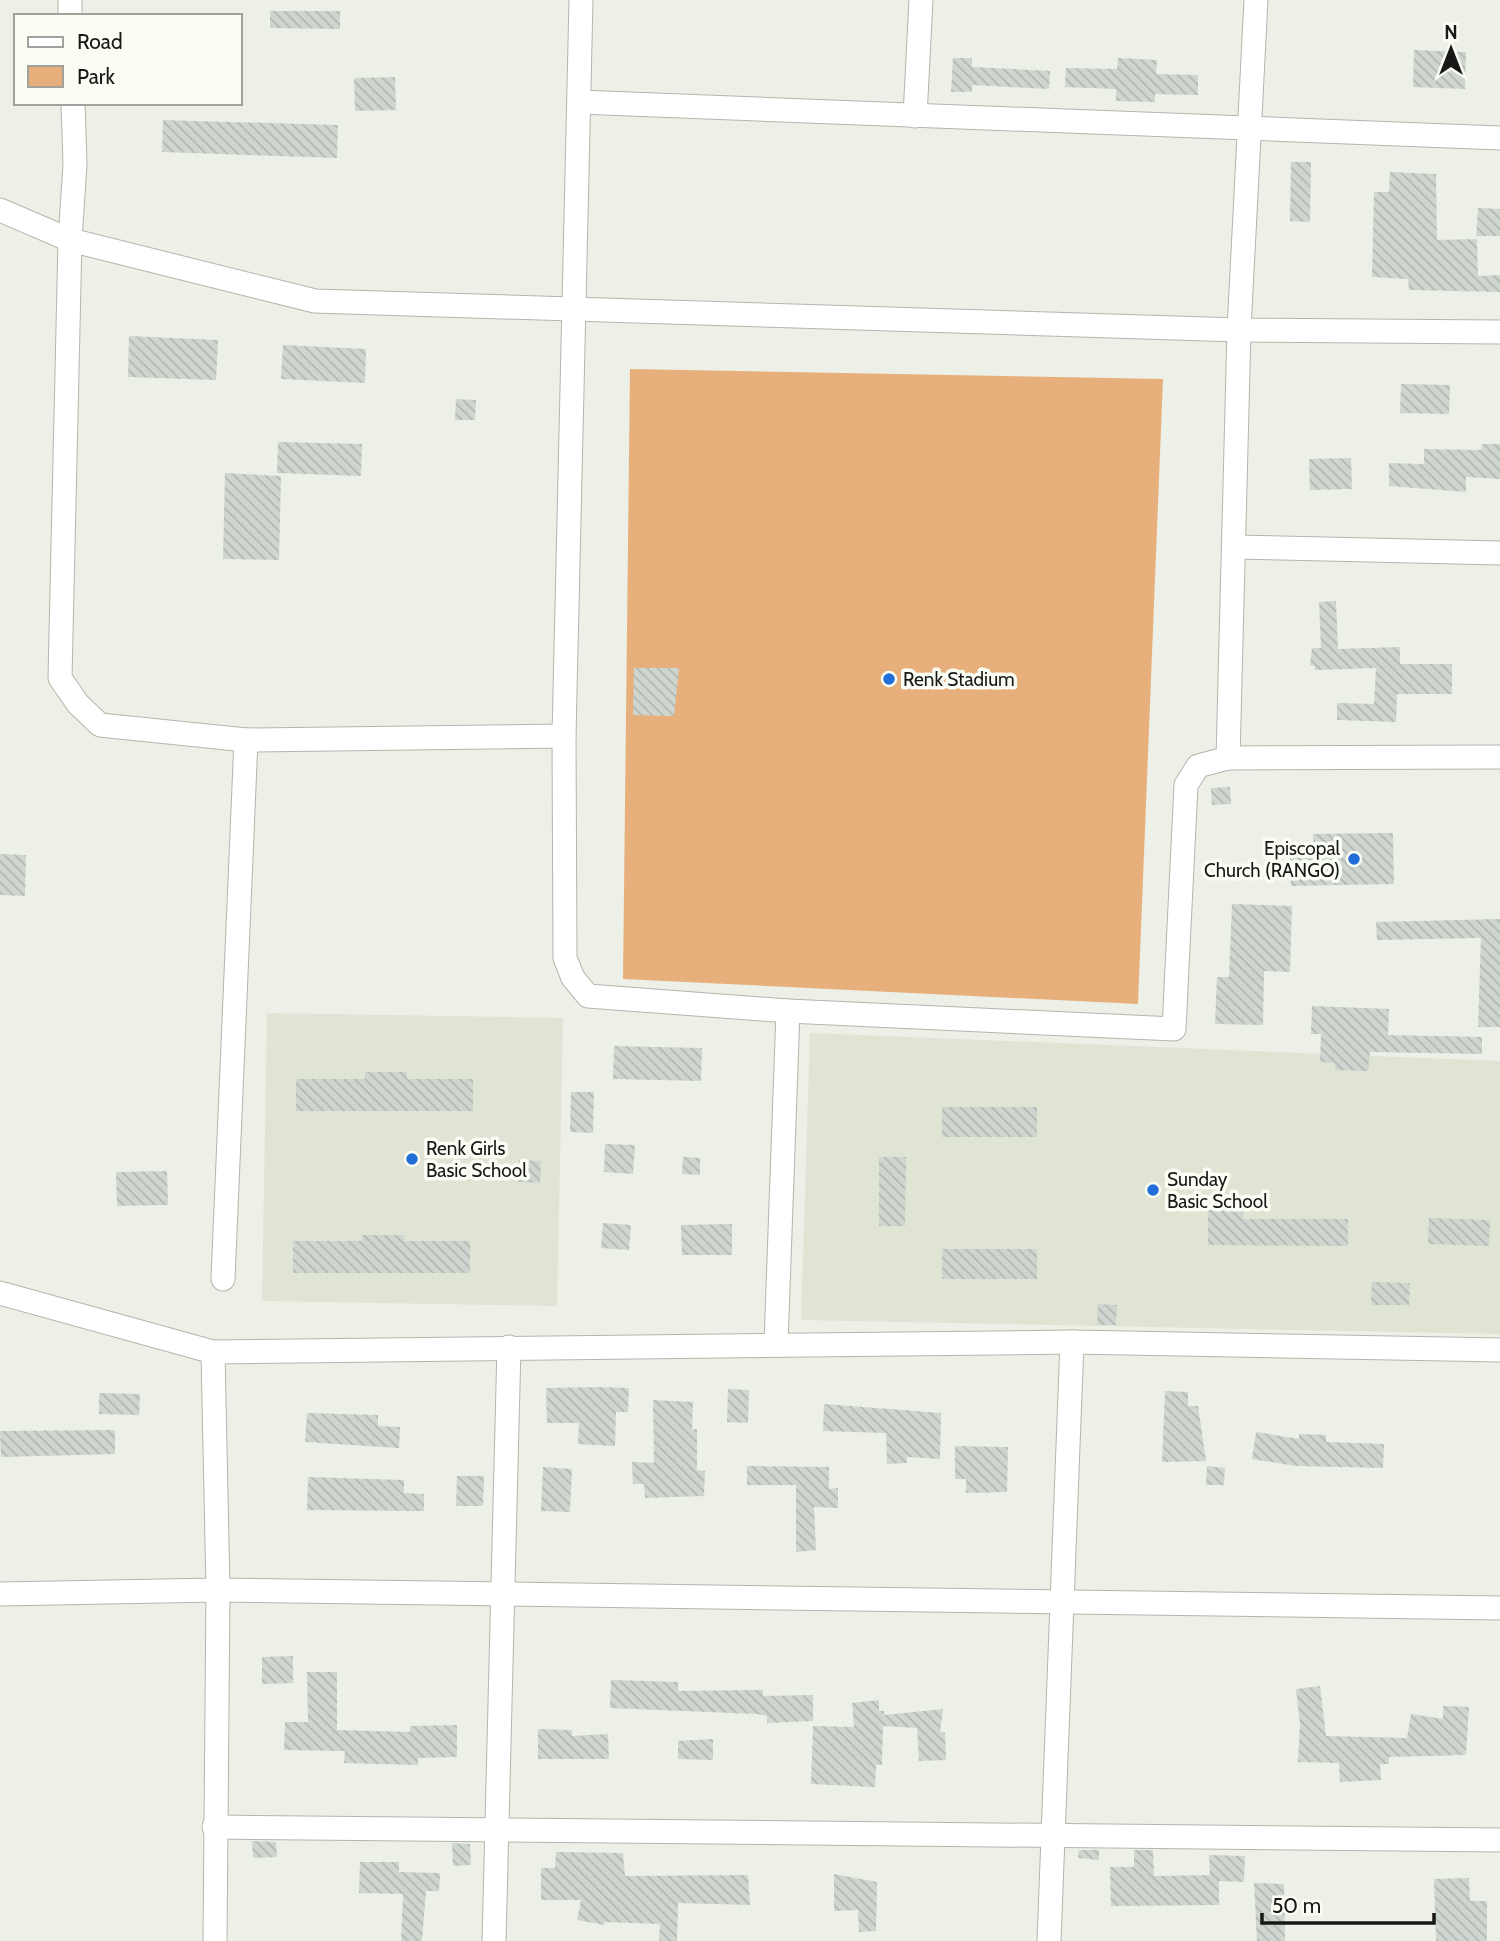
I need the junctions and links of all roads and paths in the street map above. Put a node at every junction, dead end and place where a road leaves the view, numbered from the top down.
1 (582, 0) edge
2 (921, 0) edge
3 (1256, 0) edge
4 (579, 102) junction
5 (73, 105) edge
6 (915, 116) junction
7 (1249, 129) junction
8 (1500, 138) edge
9 (0, 210) edge
10 (70, 240) junction
11 (574, 310) junction
12 (1239, 330) junction
13 (1500, 332) edge
14 (1234, 547) junction
15 (1500, 553) edge
16 (564, 736) junction
17 (246, 740) junction
18 (1500, 757) edge
19 (1228, 758) junction
20 (788, 1011) junction
21 (223, 1279) dead end
22 (0, 1293) edge
23 (1072, 1342) junction
24 (776, 1343) junction
25 (509, 1347) junction
26 (1500, 1350) edge
27 (213, 1352) junction
28 (218, 1590) junction
29 (505, 1593) junction
30 (0, 1594) edge
31 (1060, 1602) junction
32 (1500, 1608) edge
33 (214, 1827) junction
34 (496, 1830) junction
35 (1051, 1836) junction
36 (1500, 1840) edge
37 (215, 1941) edge
38 (494, 1941) edge
39 (1049, 1941) edge

1 - 4 street
2 - 6 street
3 - 7 street
4 - 6 street
4 - 11 street
5 - 10 street
6 - 7 street
7 - 8 street
7 - 12 street
9 - 10 street
10 - 11 street
10 - 17 street
11 - 12 street
11 - 16 street
12 - 13 street
12 - 14 street
14 - 15 street
14 - 19 street
16 - 17 street
16 - 20 street
17 - 21 street
18 - 19 street
19 - 20 street
20 - 24 street
22 - 27 street
23 - 24 street
23 - 26 street
23 - 31 street
24 - 25 street
25 - 27 street
25 - 29 street
27 - 28 street
28 - 29 street
28 - 30 street
28 - 33 street
29 - 31 street
29 - 34 street
31 - 32 street
31 - 35 street
33 - 34 street
33 - 37 street
34 - 35 street
34 - 38 street
35 - 36 street
35 - 39 street

